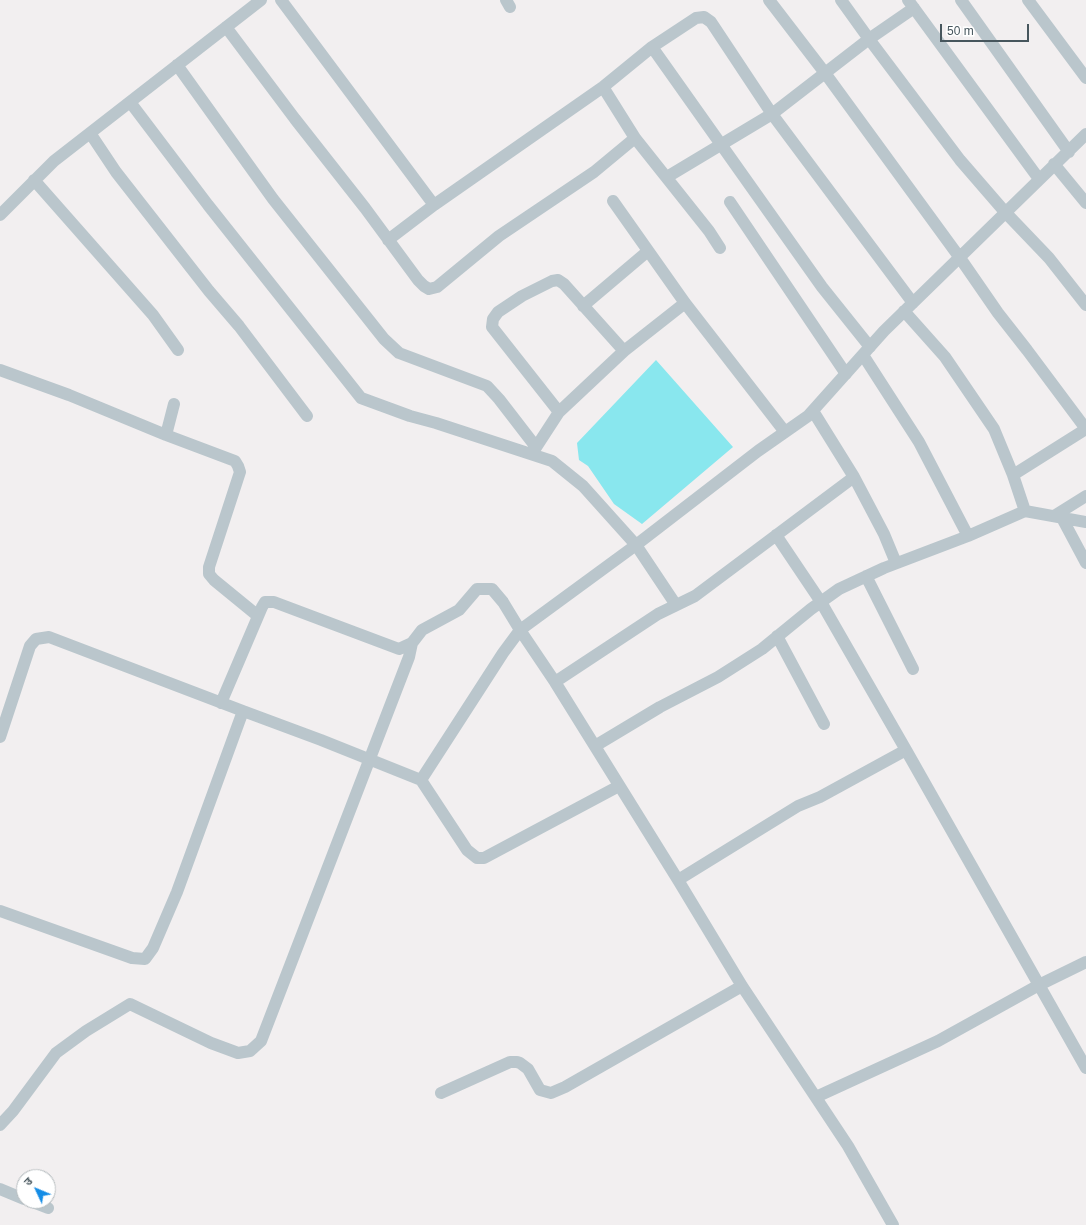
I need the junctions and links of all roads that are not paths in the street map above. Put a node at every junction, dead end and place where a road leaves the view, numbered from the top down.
1 (261, 0) edge
2 (281, 0) edge
3 (769, 0) edge
4 (841, 0) edge
5 (961, 0) edge
6 (1029, 1) edge
7 (911, 4) edge
8 (226, 27) junction
9 (869, 39) junction
10 (652, 47) junction
11 (177, 65) junction
12 (825, 73) junction
13 (1086, 78) edge
14 (603, 87) junction
15 (130, 102) junction
16 (772, 114) junction
17 (90, 133) junction
18 (1086, 134) edge
19 (635, 138) junction
20 (722, 145) junction
21 (1069, 152) junction
22 (1054, 164) junction
23 (667, 177) junction
24 (1039, 179) junction
25 (34, 180) junction
26 (613, 201) dead end
27 (730, 202) dead end
28 (1086, 203) edge
29 (434, 204) junction
30 (1005, 212) junction
31 (0, 215) edge
32 (388, 240) junction
33 (720, 248) dead end
34 (648, 251) junction
35 (960, 258) junction
36 (685, 303) junction
37 (1086, 305) edge
38 (583, 306) junction
39 (909, 307) junction
40 (178, 350) dead end
41 (624, 351) junction
42 (866, 351) junction
43 (0, 370) edge
44 (846, 374) junction
45 (174, 404) dead end
46 (813, 411) junction
47 (559, 412) junction
48 (307, 416) dead end
49 (1086, 429) edge
50 (786, 432) junction
51 (166, 435) junction
52 (534, 450) junction
53 (1013, 475) junction
54 (854, 477) junction
55 (1086, 496) edge
56 (1025, 511) junction
57 (1058, 517) junction
58 (1086, 522) edge
59 (776, 535) junction
60 (968, 536) junction
61 (636, 545) junction
62 (896, 563) junction
63 (1086, 563) edge
64 (866, 576) junction
65 (820, 602) junction
66 (676, 605) junction
67 (258, 616) junction
68 (520, 630) junction
69 (777, 636) junction
70 (412, 643) junction
71 (913, 669) dead end
72 (555, 682) junction
73 (221, 703) junction
74 (243, 711) junction
75 (824, 724) dead end
76 (0, 737) edge
77 (595, 746) junction
78 (906, 750) junction
79 (370, 759) junction
80 (421, 780) junction
81 (620, 786) junction
82 (678, 880) junction
83 (0, 911) edge
84 (1086, 962) edge
85 (1039, 985) junction
86 (742, 986) junction
87 (1086, 1068) edge
88 (441, 1093) dead end
89 (816, 1097) junction
90 (0, 1125) edge
91 (0, 1189) edge
92 (16, 1196) edge
93 (893, 1225) edge

1 - 8 street
2 - 29 street
3 - 12 street
4 - 9 street
5 - 21 street
6 - 13 street
7 - 9 street
7 - 24 street
8 - 11 street
8 - 32 street
9 - 12 street
9 - 30 street
10 - 14 street
10 - 16 street
10 - 20 street
11 - 15 street
11 - 52 street
12 - 16 street
12 - 35 street
14 - 19 street
14 - 29 street
15 - 17 street
15 - 52 street
16 - 20 street
16 - 39 street
17 - 25 street
17 - 48 street
18 - 21 street
19 - 23 street
19 - 32 street
20 - 23 street
20 - 42 street
21 - 22 street
22 - 24 street
22 - 28 street
23 - 33 street
24 - 30 street
25 - 31 street
25 - 40 street
26 - 34 street
27 - 44 street
29 - 32 street
30 - 35 street
30 - 37 street
34 - 36 street
34 - 38 street
35 - 39 street
35 - 49 street
36 - 41 street
36 - 50 street
38 - 41 street
38 - 47 street
39 - 42 street
39 - 53 street
41 - 47 street
42 - 44 street
42 - 60 street
43 - 51 street
44 - 46 street
45 - 51 street
46 - 50 street
46 - 54 street
47 - 52 street
49 - 53 street
50 - 61 street
51 - 67 street
52 - 61 street
53 - 56 street
54 - 59 street
54 - 62 street
55 - 57 street
56 - 57 street
56 - 60 street
57 - 58 street
57 - 63 street
59 - 65 street
59 - 66 street
60 - 62 street
61 - 66 street
61 - 68 street
62 - 64 street
64 - 65 street
64 - 71 street
65 - 69 street
65 - 78 street
66 - 72 street
67 - 70 street
67 - 73 street
68 - 70 street
68 - 72 street
68 - 80 street
69 - 75 street
69 - 77 street
70 - 79 street
72 - 77 street
73 - 74 street
73 - 76 street
74 - 79 street
74 - 83 street
77 - 81 street
78 - 82 street
78 - 85 street
79 - 80 street
79 - 90 street
80 - 81 street
81 - 82 street
82 - 86 street
84 - 85 street
85 - 87 street
85 - 89 street
86 - 88 street
86 - 89 street
89 - 93 street
91 - 92 street

